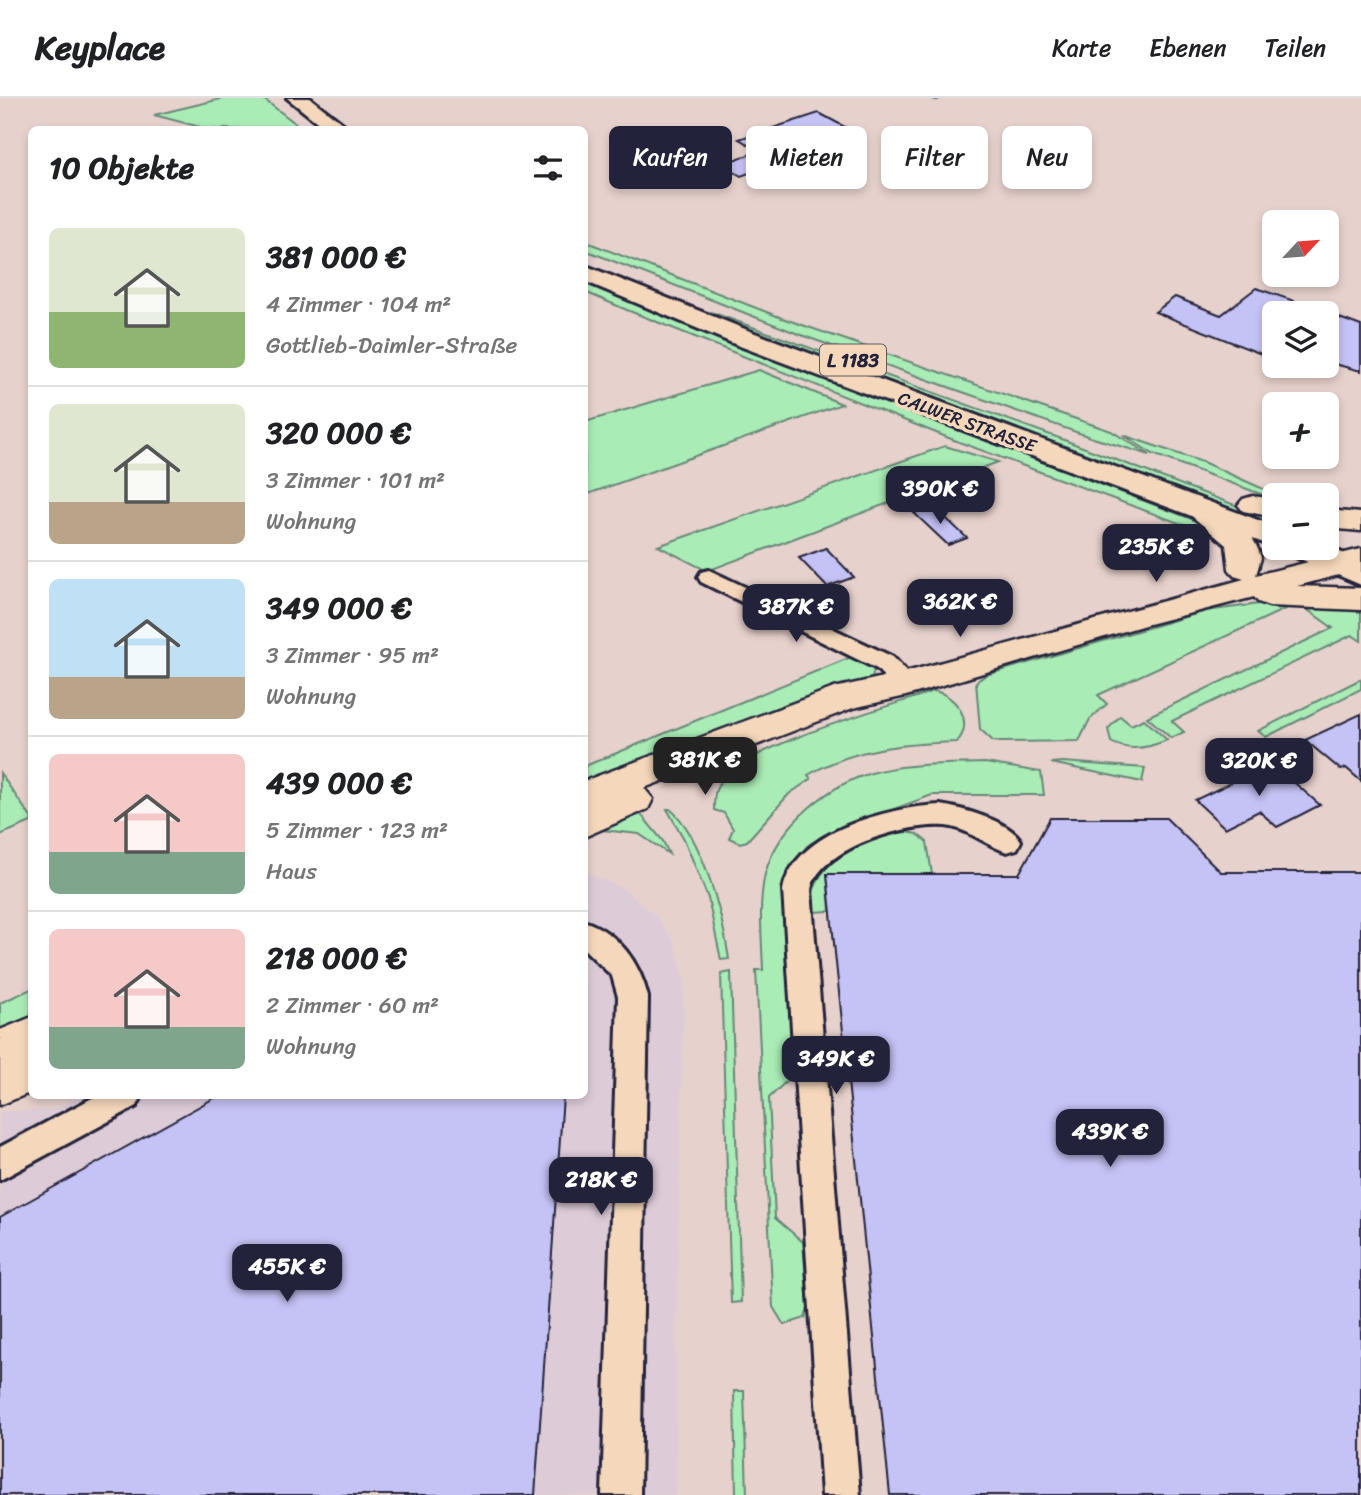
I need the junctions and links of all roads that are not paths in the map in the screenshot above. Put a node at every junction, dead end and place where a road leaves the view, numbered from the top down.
1 (289, 102) edge
2 (309, 126) edge
3 (334, 126) edge
4 (588, 259) edge
5 (588, 274) edge
6 (1196, 507) junction
7 (1262, 507) edge
8 (1262, 532) edge
9 (1297, 560) edge
10 (709, 577) dead end
11 (1237, 582) junction
12 (1361, 599) edge
13 (906, 684) junction
14 (588, 794) edge
15 (588, 821) edge
16 (1007, 841) dead end
17 (588, 936) edge
18 (28, 1038) edge
19 (0, 1051) edge
20 (28, 1072) edge
21 (0, 1085) edge
22 (120, 1099) edge
23 (0, 1164) edge
24 (621, 1495) edge
25 (841, 1495) edge

1 - 2 main road
1 - 3 main road
4 - 7 main road, CALWER STRASSE / L 1183
5 - 6 main road, CALWER STRASSE / L 1183
6 - 8 main road, CALWER STRASSE / L 1183
6 - 11 main road
9 - 11 main road
10 - 13 street
11 - 12 main road
11 - 13 main road
13 - 14 main road
13 - 15 main road
16 - 25 street
17 - 24 street
18 - 19 main road
20 - 21 main road
22 - 23 street

